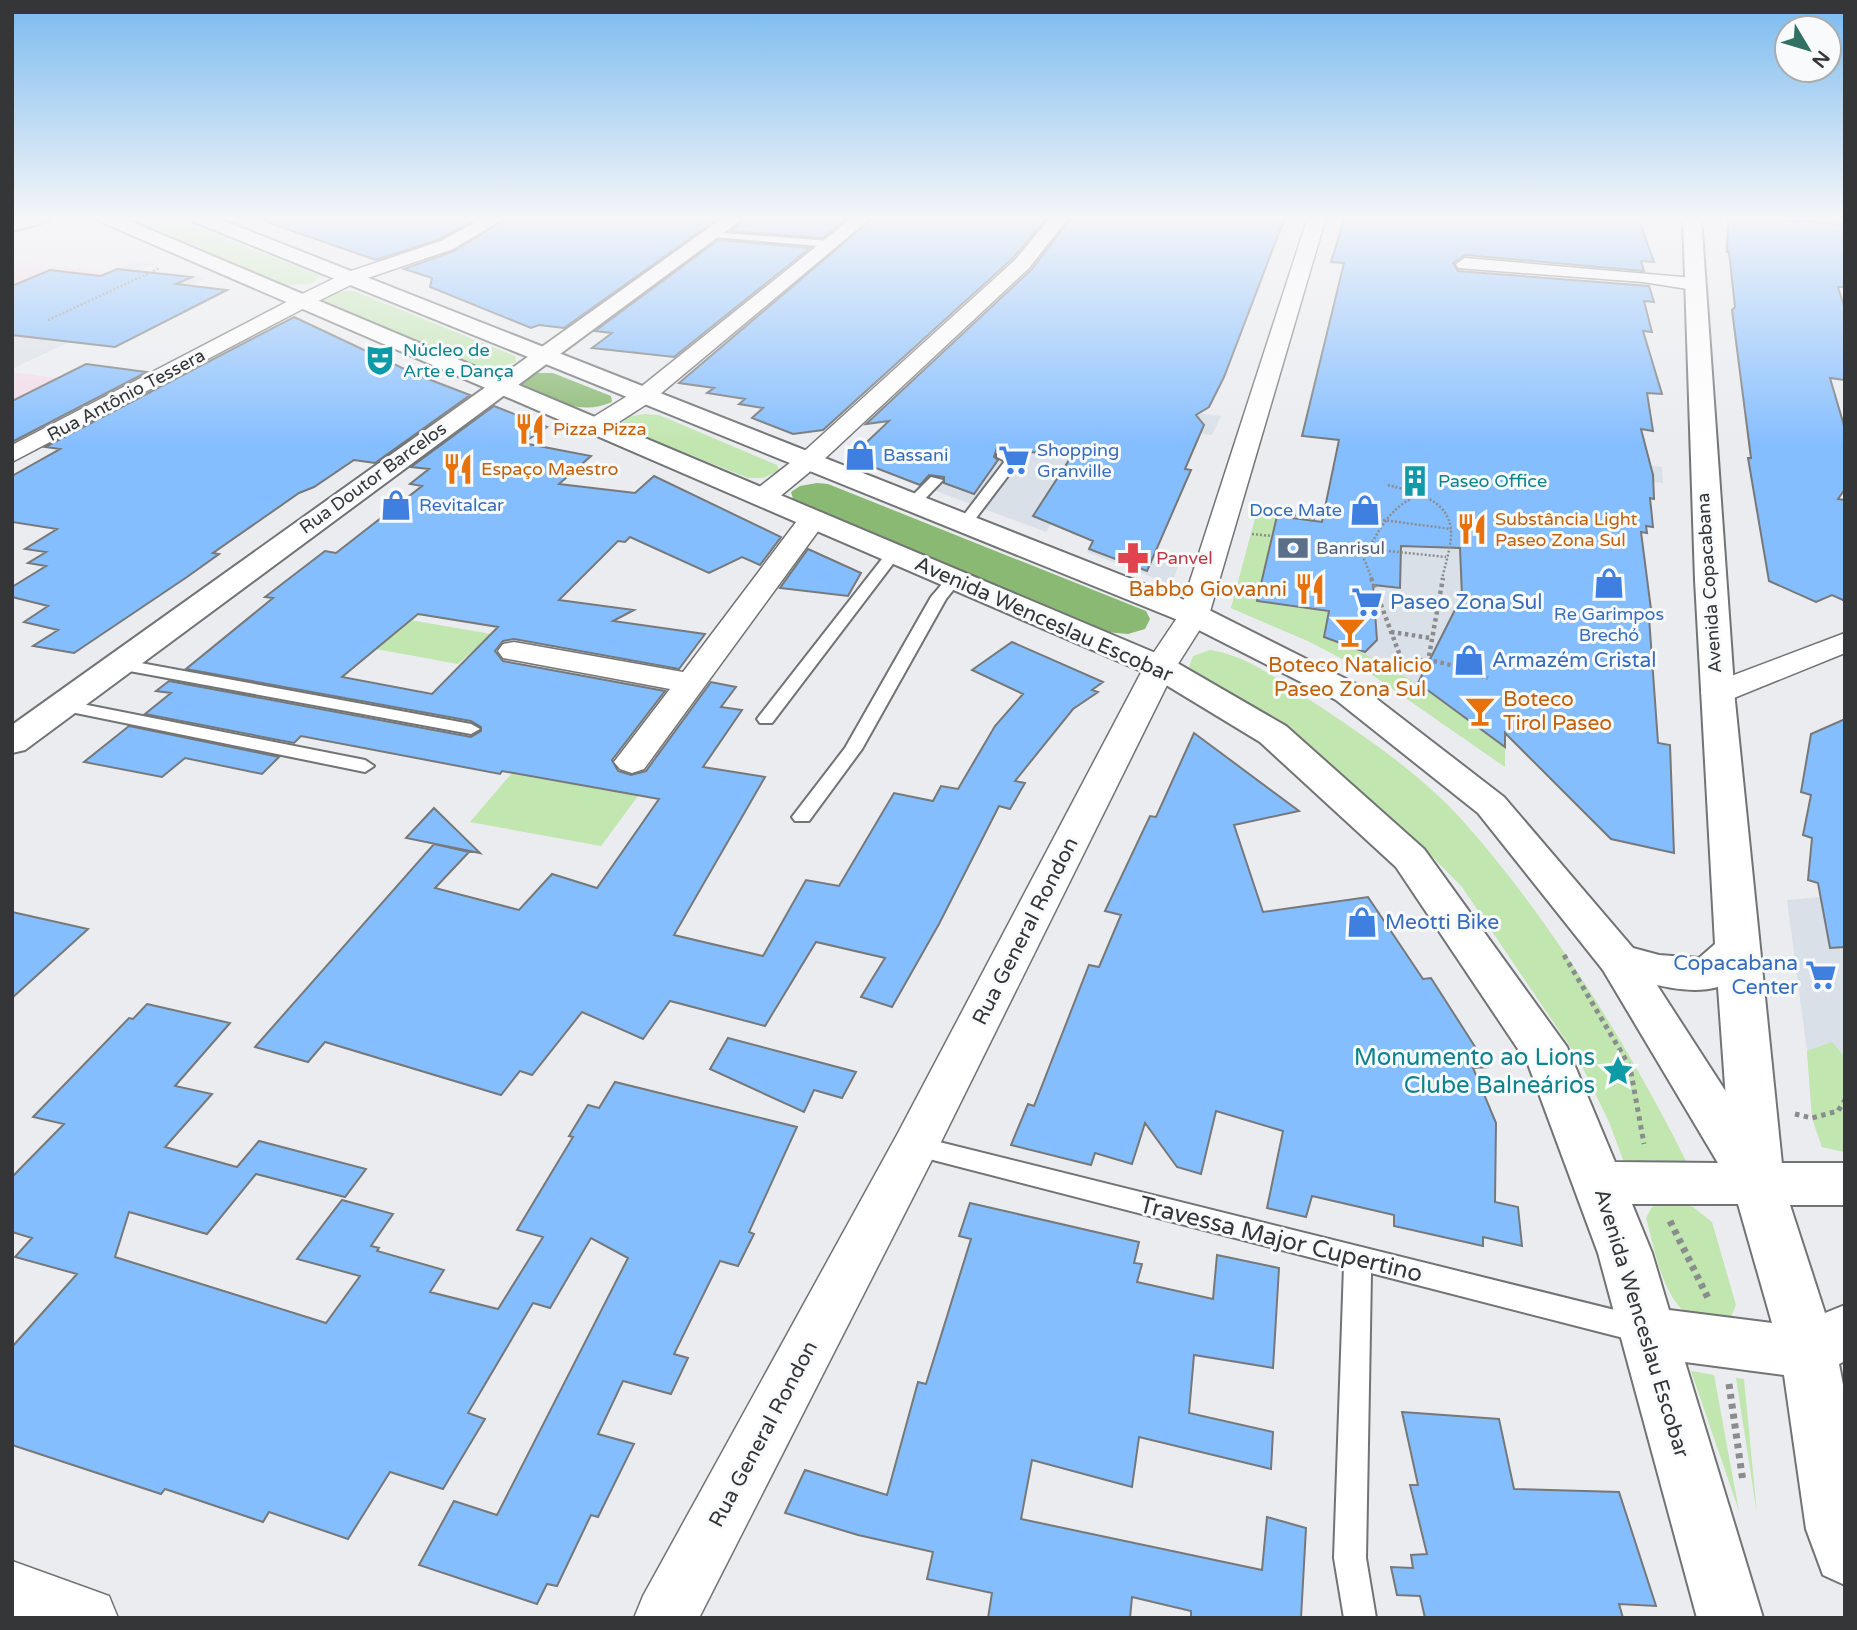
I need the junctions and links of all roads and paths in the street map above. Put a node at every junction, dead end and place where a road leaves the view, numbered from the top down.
1 (105, 293) edge
2 (288, 293) edge
3 (319, 293) edge
4 (392, 293) edge
5 (631, 293) edge
6 (771, 293) edge
7 (990, 293) edge
8 (1293, 293) edge
9 (1694, 293) edge
10 (305, 300) junction
11 (48, 320) dead end
12 (545, 355) junction
13 (501, 385) junction
14 (645, 395) junction
15 (596, 426) junction
16 (1002, 454) dead end
17 (12, 455) edge
18 (809, 460) junction
19 (936, 480) dead end
20 (1388, 485) dead end
21 (1422, 494) junction
22 (762, 497) junction
23 (914, 502) junction
24 (1278, 514) dead end
25 (813, 519) junction
26 (1383, 520) junction
27 (1313, 521) dead end
28 (965, 523) junction
29 (1451, 529) junction
30 (1369, 550) junction
31 (894, 553) junction
32 (1446, 557) junction
33 (954, 579) junction
34 (1360, 594) dead end
35 (1377, 596) junction
36 (1194, 615) junction
37 (1391, 632) junction
38 (1431, 638) junction
39 (1845, 642) edge
40 (514, 651) dead end
41 (1429, 656) junction
42 (1402, 660) junction
43 (118, 664) junction
44 (1160, 667) junction
45 (1488, 678) dead end
46 (690, 683) junction
47 (1348, 693) junction
48 (1717, 693) junction
49 (62, 705) junction
50 (766, 719) dead end
51 (471, 729) dead end
52 (12, 742) edge
53 (632, 762) dead end
54 (365, 766) dead end
55 (802, 817) dead end
56 (1736, 949) junction
57 (1618, 959) junction
58 (1845, 1100) edge
59 (1750, 1103) junction
60 (915, 1146) junction
61 (1599, 1183) junction
62 (1651, 1184) junction
63 (1758, 1184) junction
64 (1845, 1184) edge
65 (1358, 1258) junction
66 (1647, 1332) junction
67 (1723, 1342) junction
68 (1827, 1342) edge
69 (1744, 1486) dead end
70 (1845, 1553) edge
71 (12, 1592) edge
72 (87, 1618) edge
73 (665, 1618) edge
74 (1360, 1618) edge
75 (1730, 1618) edge

1 - 11 path
2 - 10 main road, Avenida Wenceslau Escobar
3 - 10 street, Rua Antônio Tessera
4 - 12 main road
5 - 12 main road, Rua Doutor Barcelos
6 - 14 street
7 - 18 street
8 - 36 street, Rua General Rondon
9 - 48 main road, Avenida Copacabana
10 - 13 main road, Avenida Wenceslau Escobar
10 - 17 street, Rua Antônio Tessera
12 - 13 main road, Rua Doutor Barcelos
12 - 14 main road
13 - 15 main road, Avenida Wenceslau Escobar
13 - 43 main road, Rua Doutor Barcelos
14 - 15 street
14 - 18 main road
15 - 22 main road, Avenida Wenceslau Escobar
16 - 28 lane
18 - 22 street
18 - 23 main road
19 - 23 lane
20 - 21 path
21 - 26 path
21 - 29 path
22 - 25 main road, Avenida Wenceslau Escobar
23 - 28 main road
24 - 27 path
25 - 31 main road, Avenida Wenceslau Escobar
25 - 46 street
26 - 29 path
26 - 30 path
28 - 36 main road
29 - 32 path
30 - 32 path
30 - 35 path
31 - 33 main road, Avenida Wenceslau Escobar
31 - 50 lane
32 - 38 path
33 - 44 main road, Avenida Wenceslau Escobar
33 - 55 lane
34 - 35 path
35 - 37 path
36 - 44 street, Rua General Rondon
36 - 47 main road
37 - 38 path
37 - 42 path
38 - 41 path
39 - 48 street
40 - 46 street
41 - 42 path
41 - 45 path
42 - 47 path
43 - 49 main road, Rua Doutor Barcelos
43 - 51 lane
44 - 60 street, Rua General Rondon
44 - 61 main road, Avenida Wenceslau Escobar
46 - 53 street
47 - 57 main road
48 - 56 main road, Avenida Copacabana
49 - 52 main road, Rua Doutor Barcelos
49 - 54 lane
56 - 57 main road
56 - 59 main road, Avenida Copacabana
57 - 63 main road
58 - 59 path
59 - 63 main road, Avenida Copacabana
60 - 65 lane, Travessa Major Cupertino
60 - 73 street, Rua General Rondon
61 - 62 main road
61 - 66 main road, Avenida Wenceslau Escobar
62 - 63 main road
62 - 67 path
63 - 64 main road
63 - 68 main road
65 - 66 lane, Travessa Major Cupertino
65 - 74 lane
66 - 67 main road
66 - 75 main road, Avenida Wenceslau Escobar
67 - 68 main road
67 - 69 path
68 - 70 main road
71 - 72 street

